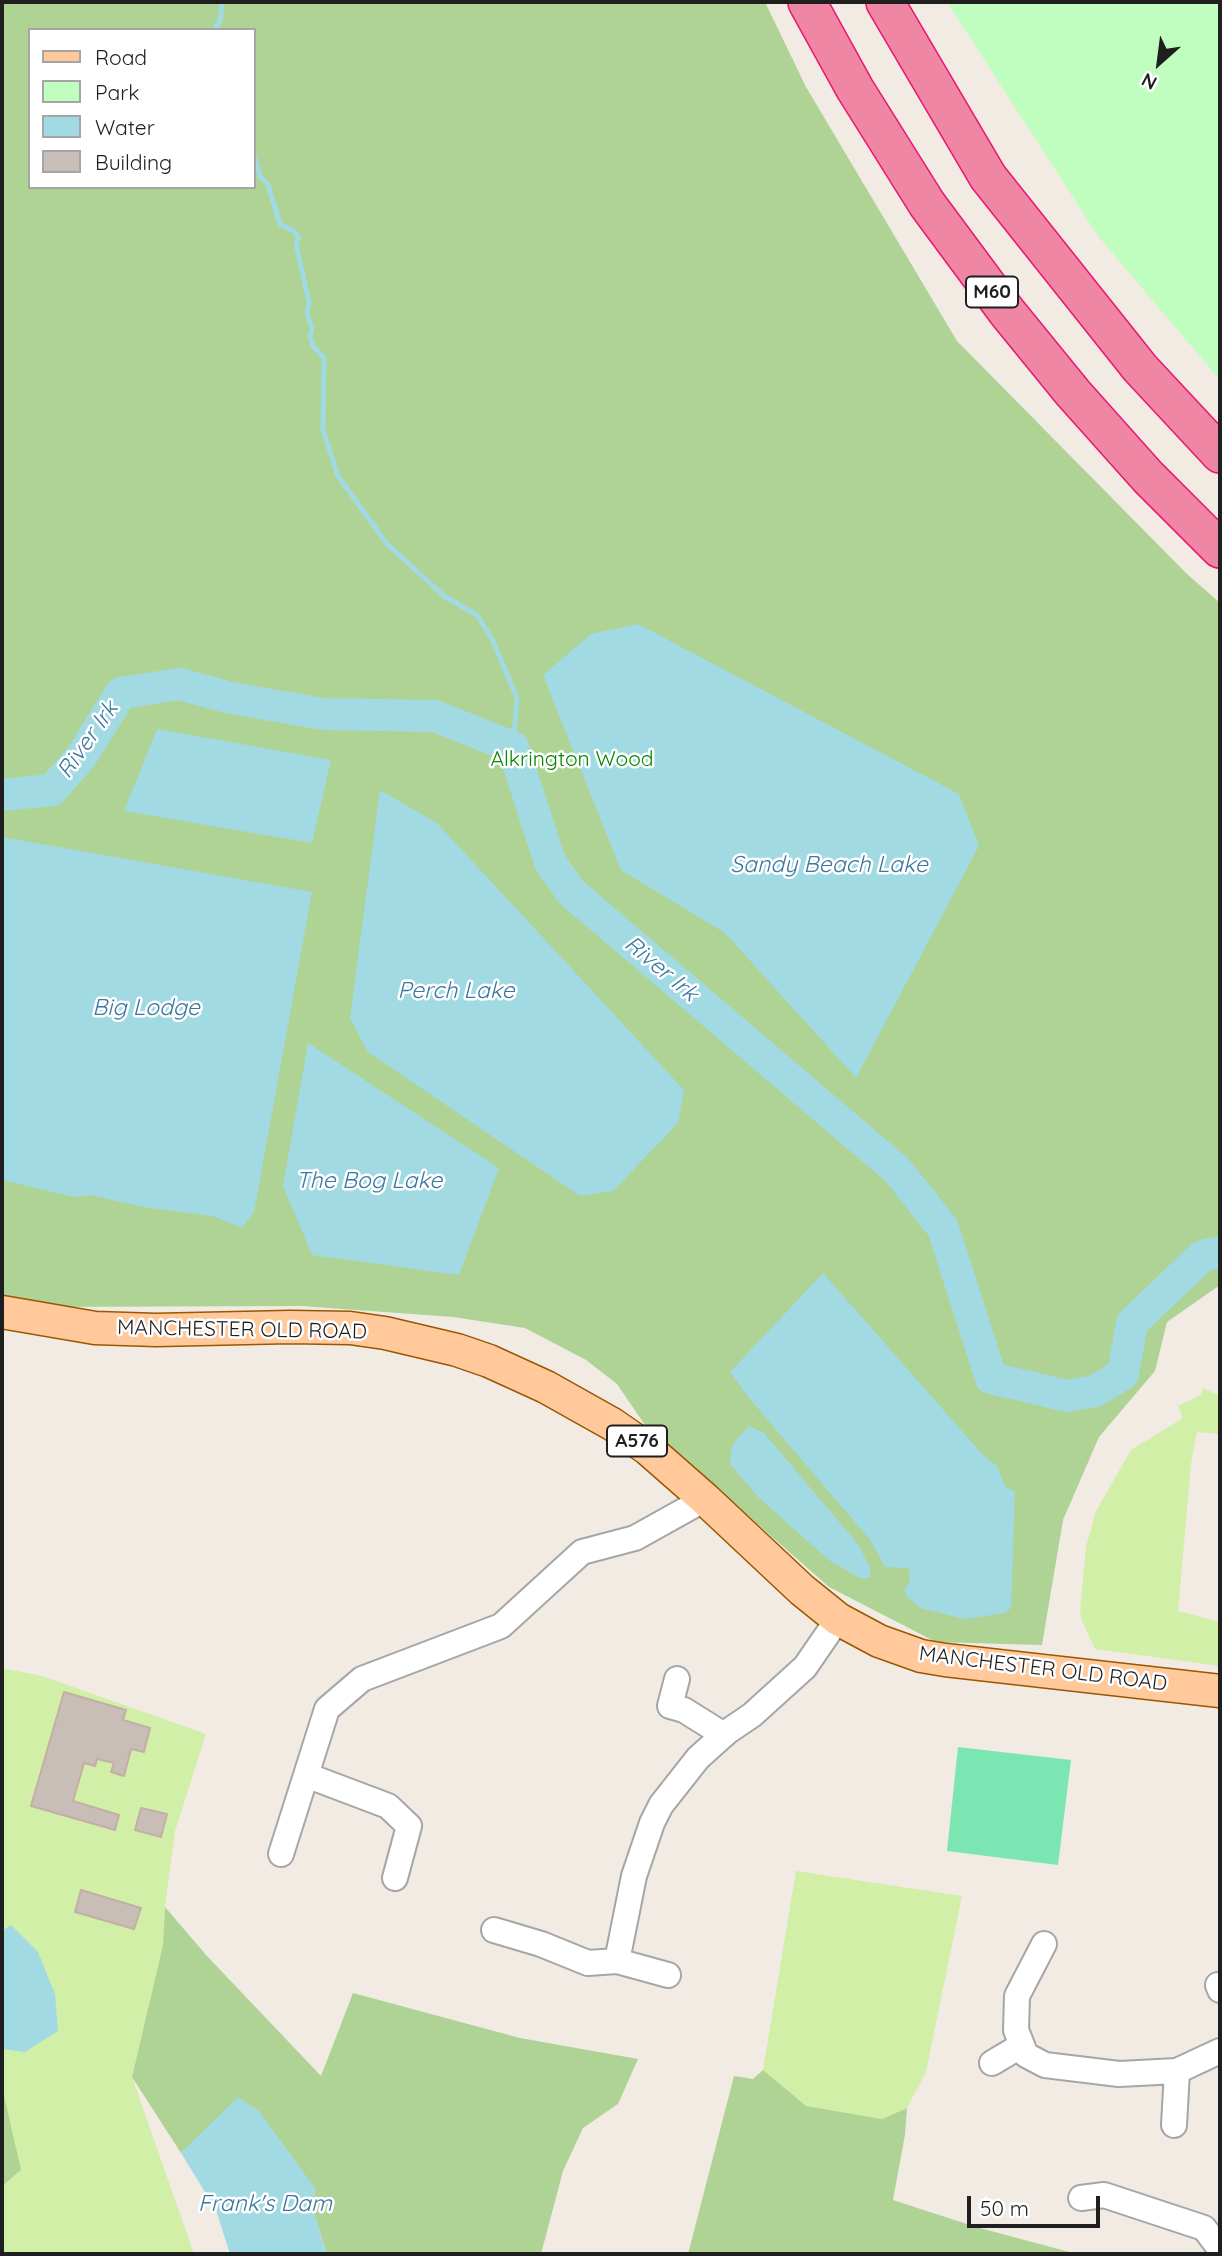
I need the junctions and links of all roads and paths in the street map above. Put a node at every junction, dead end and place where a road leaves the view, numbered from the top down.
1 (807, 2) edge
2 (885, 2) edge
3 (1220, 454) edge
4 (1220, 549) edge
5 (2, 1312) edge
6 (705, 1499) junction
7 (838, 1619) junction
8 (677, 1679) dead end
9 (1220, 1691) edge
10 (723, 1735) junction
11 (306, 1775) junction
12 (281, 1853) dead end
13 (395, 1878) dead end
14 (494, 1930) dead end
15 (1044, 1944) dead end
16 (617, 1961) junction
17 (668, 1975) dead end
18 (1022, 2045) junction
19 (1220, 2051) edge
20 (992, 2063) dead end
21 (1177, 2071) junction
22 (1174, 2125) dead end
23 (1081, 2198) dead end
24 (1220, 2249) edge

1 - 4 highway, M60
2 - 3 highway
5 - 6 main road, MANCHESTER OLD ROAD / A576
6 - 7 main road, MANCHESTER OLD ROAD / A576
6 - 11 street
7 - 9 main road, MANCHESTER OLD ROAD / A576
7 - 10 street
8 - 10 street
10 - 16 street
11 - 12 street
11 - 13 street
14 - 16 street
15 - 18 street
16 - 17 street
18 - 20 street
18 - 21 street
19 - 21 street
21 - 22 street
23 - 24 street

